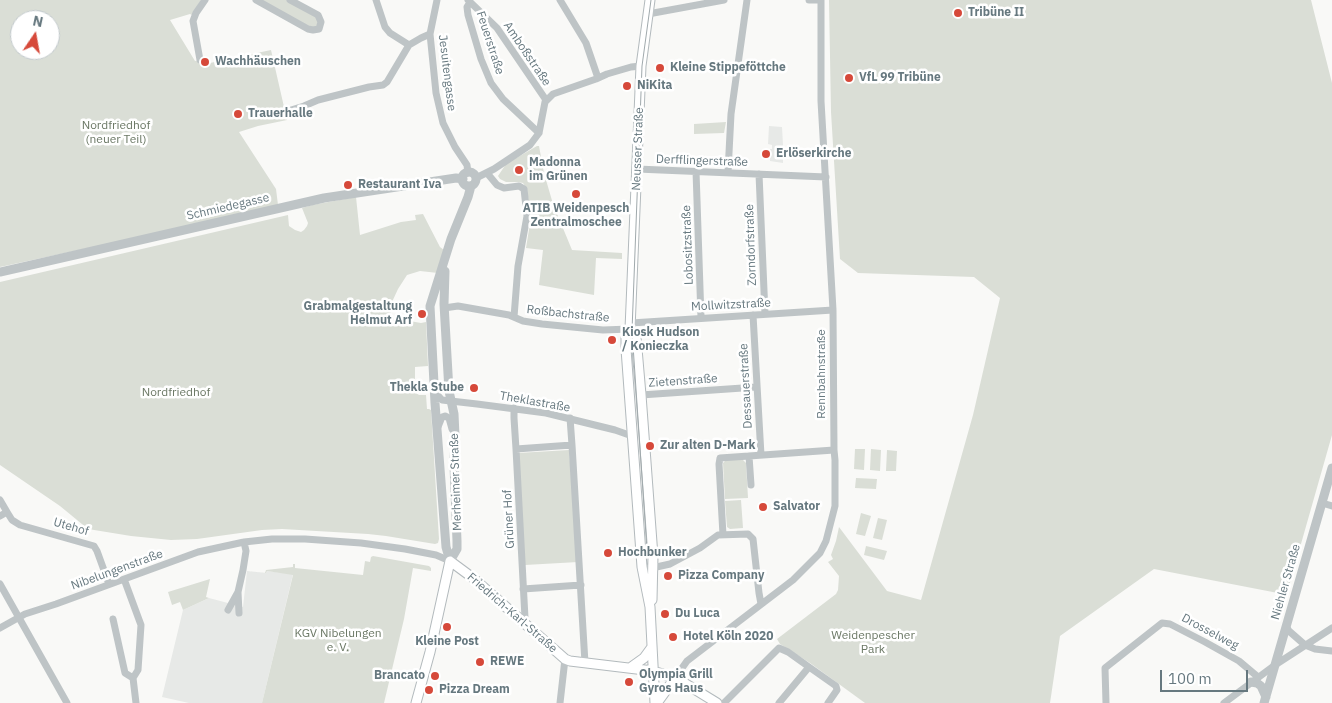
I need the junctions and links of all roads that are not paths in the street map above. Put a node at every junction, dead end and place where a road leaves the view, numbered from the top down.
1 (205, 0) edge
2 (256, 0) edge
3 (290, 0) edge
4 (376, 0) edge
5 (437, 0) edge
6 (560, 0) edge
7 (650, 0) edge
8 (724, 0) edge
9 (747, 0) edge
10 (809, 0) edge
11 (821, 0) edge
12 (469, 1) edge
13 (302, 3) edge
14 (648, 14) junction
15 (430, 34) junction
16 (409, 45) junction
17 (200, 60) dead end
18 (641, 66) junction
19 (598, 78) junction
20 (546, 100) junction
21 (291, 110) dead end
22 (538, 133) junction
23 (637, 169) junction
24 (696, 171) junction
25 (728, 172) junction
26 (487, 173) junction
27 (760, 174) junction
28 (826, 178) junction
29 (469, 179) junction
30 (446, 259) junction
31 (0, 272) edge
32 (430, 306) junction
33 (444, 306) junction
34 (833, 310) junction
35 (765, 314) junction
36 (753, 315) junction
37 (514, 317) junction
38 (701, 318) junction
39 (630, 326) junction
40 (757, 387) junction
41 (434, 391) junction
42 (641, 395) junction
43 (451, 401) junction
44 (514, 408) junction
45 (436, 415) junction
46 (570, 418) junction
47 (631, 423) junction
48 (437, 429) junction
49 (615, 430) junction
50 (455, 436) junction
51 (632, 436) junction
52 (572, 445) junction
53 (516, 449) junction
54 (834, 450) junction
55 (761, 455) junction
56 (749, 456) junction
57 (1332, 468) edge
58 (751, 485) dead end
59 (1330, 486) edge
60 (0, 500) edge
61 (1322, 503) junction
62 (1332, 506) edge
63 (3, 514) edge
64 (723, 535) junction
65 (244, 542) junction
66 (450, 560) junction
67 (642, 567) junction
68 (652, 568) junction
69 (124, 579) junction
70 (0, 584) edge
71 (109, 584) junction
72 (581, 585) junction
73 (524, 589) junction
74 (238, 592) junction
75 (761, 604) junction
76 (650, 607) junction
77 (228, 610) dead end
78 (239, 613) dead end
79 (19, 618) junction
80 (113, 619) dead end
81 (523, 622) junction
82 (1286, 626) junction
83 (0, 628) edge
84 (1332, 628) edge
85 (1305, 645) junction
86 (652, 647) junction
87 (1332, 651) edge
88 (565, 659) junction
89 (586, 663) junction
90 (1275, 665) junction
91 (810, 667) junction
92 (630, 668) junction
93 (653, 671) junction
94 (133, 678) junction
95 (675, 678) junction
96 (1255, 679) junction
97 (1265, 700) edge
98 (67, 703) edge
99 (136, 703) edge
100 (416, 703) edge
101 (560, 703) edge
102 (656, 703) edge
103 (717, 703) edge
104 (724, 703) edge
105 (779, 703) edge
106 (828, 703) edge
107 (1106, 703) edge
108 (1224, 703) edge

1 - 17 street
2 - 13 street
3 - 13 street
4 - 16 street
5 - 15 street, Jesuitengasse
6 - 19 street
7 - 14 main road, Neusser Straße
8 - 14 street
9 - 25 street
10 - 11 street
11 - 28 street, Rennbahnstraße
12 - 20 street, Amboßstraße
12 - 22 street, Feuerstraße
14 - 18 main road, Neusser Straße
15 - 16 street
15 - 29 street, Jesuitengasse
16 - 21 street
18 - 19 street
18 - 23 main road, Neusser Straße
19 - 20 street
20 - 22 street, Schmiedegasse
22 - 26 street, Schmiedegasse
23 - 24 street, Derfflingerstraße
23 - 39 main road, Neusser Straße
24 - 25 street, Derfflingerstraße
24 - 38 street, Lobositzstraße
25 - 27 street, Derfflingerstraße
26 - 29 street, Schmiedegasse
26 - 37 street
27 - 28 street, Derfflingerstraße
27 - 35 street, Zorndorfstraße
28 - 34 street, Rennbahnstraße
29 - 30 street, Merheimer Straße
29 - 31 street, Schmiedegasse
30 - 32 street, Merheimer Straße
30 - 33 street, Merheimer Straße
32 - 33 street
32 - 41 street, Merheimer Straße
33 - 37 street, Roßbachstraße
33 - 43 street, Merheimer Straße
34 - 35 street, Mollwitzstraße
34 - 54 street, Rennbahnstraße
35 - 36 street, Mollwitzstraße
36 - 38 street, Mollwitzstraße
36 - 40 street, Dessauerstraße
37 - 39 street, Roßbachstraße
38 - 39 street, Mollwitzstraße
39 - 42 main road, Neusser Straße
39 - 47 main road, Neusser Straße
40 - 42 street, Zietenstraße
40 - 55 street, Dessauerstraße
41 - 43 street
41 - 45 street, Merheimer Straße
42 - 68 main road, Neusser Straße
43 - 44 street, Theklastraße
43 - 45 street
43 - 50 street, Merheimer Straße
44 - 46 street, Theklastraße
44 - 53 street, Grüner Hof
45 - 48 street, Merheimer Straße
46 - 49 street, Theklastraße
46 - 52 street
47 - 49 street
47 - 51 main road, Neusser Straße
48 - 50 street
48 - 66 street, Merheimer Straße
49 - 51 street, Theklastraße
50 - 66 street, Merheimer Straße
51 - 67 main road, Neusser Straße
52 - 53 street
52 - 72 street
53 - 73 street, Grüner Hof
54 - 55 street
54 - 75 street, Rennbahnstraße
55 - 56 street
56 - 58 street
56 - 64 street
57 - 59 street, Niehler Straße
59 - 61 street, Niehler Straße
60 - 63 street
61 - 62 street
61 - 82 street, Niehler Straße
63 - 71 street, Utehof
64 - 68 street
64 - 75 street
65 - 66 street, Nibelungenstraße
65 - 69 street, Nibelungenstraße
65 - 74 street
66 - 81 main road, Friedrich-Karl-Straße
66 - 100 main road, Merheimer Straße
67 - 68 street
67 - 76 main road, Neusser Straße
68 - 76 main road, Neusser Straße
69 - 71 street, Nibelungenstraße
69 - 94 street
70 - 79 street
71 - 79 street, Nibelungenstraße
72 - 73 street
72 - 89 street
73 - 81 street, Grüner Hof
74 - 77 street
74 - 78 street
75 - 95 street, Rennbahnstraße
76 - 86 main road, Neusser Straße
79 - 83 street, Nibelungenstraße
79 - 98 street
80 - 94 street
81 - 88 main road, Friedrich-Karl-Straße
82 - 85 street
82 - 90 street, Niehler Straße
84 - 85 street
85 - 87 street
85 - 90 street
86 - 92 main road
86 - 93 main road, Neusser Straße
88 - 89 main road, Friedrich-Karl-Straße
88 - 101 street
89 - 92 main road, Friedrich-Karl-Straße
90 - 96 street
90 - 97 street, Niehler Straße
91 - 104 street
91 - 105 street
91 - 106 street
92 - 93 main road, Friedrich-Karl-Straße
93 - 95 main road, Friedrich-Karl-Straße
93 - 102 main road, Neusser Straße
94 - 99 street
95 - 102 main road
95 - 103 main road, Friedrich-Karl-Straße
96 - 97 street
96 - 107 street, Drosselweg
96 - 108 street

